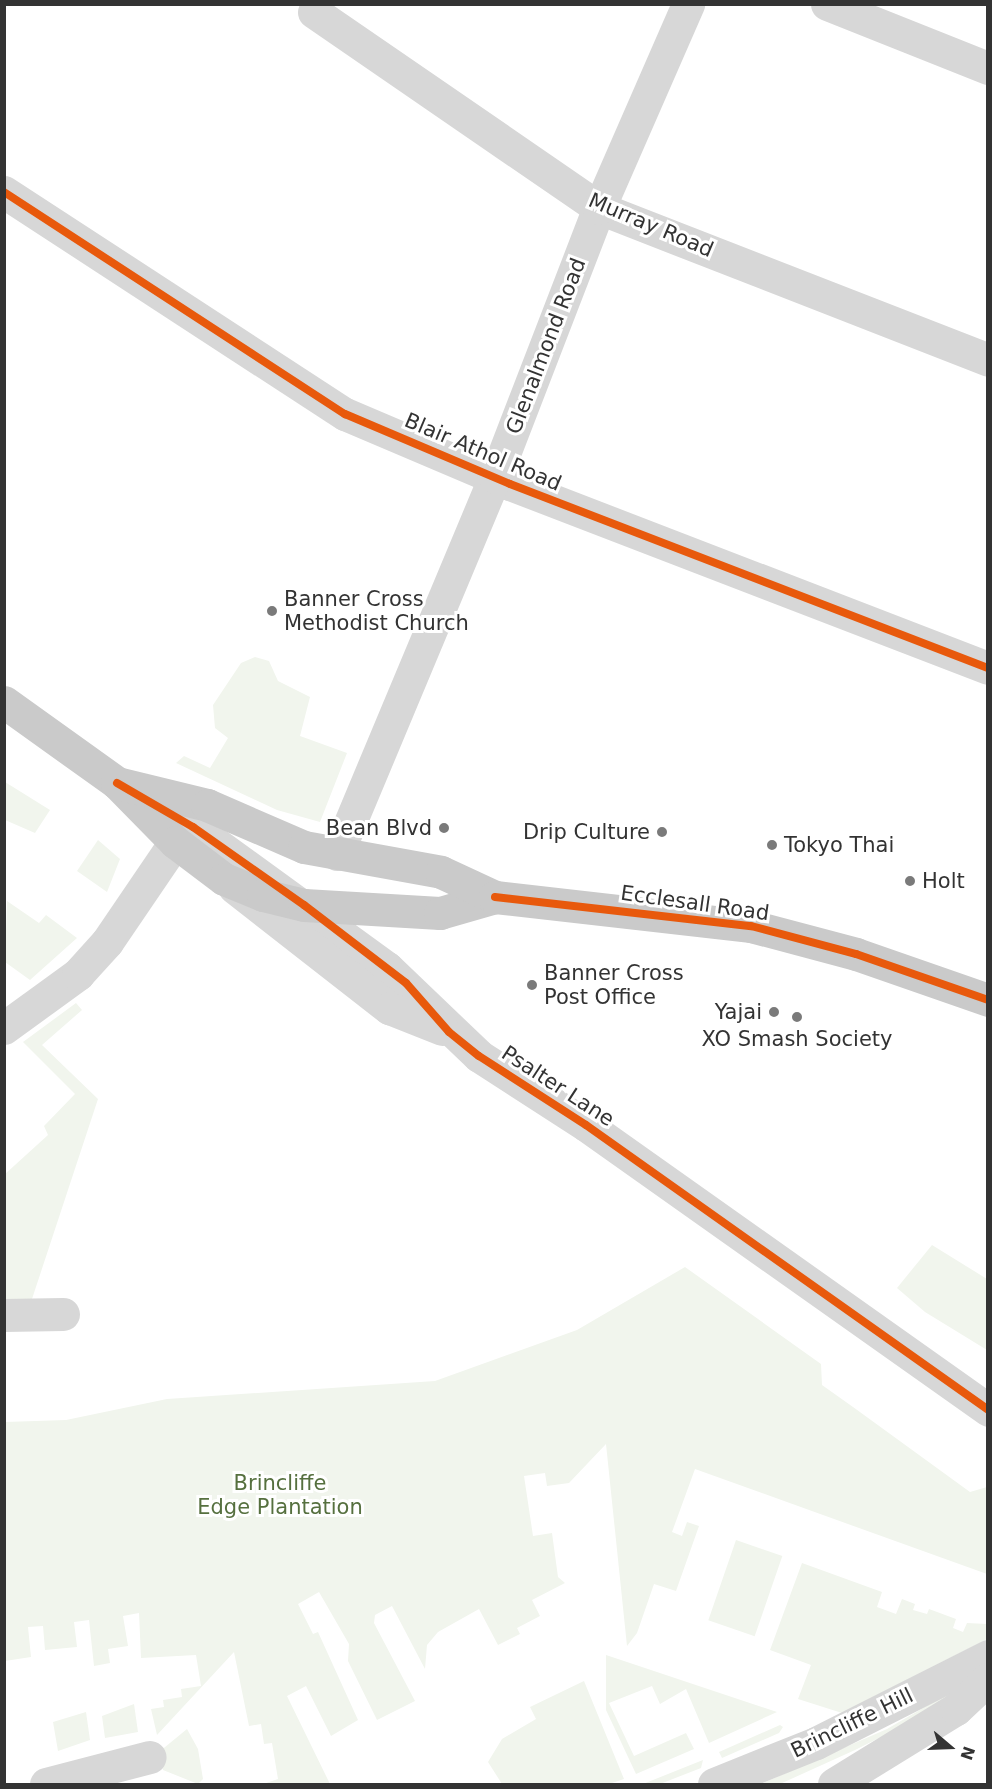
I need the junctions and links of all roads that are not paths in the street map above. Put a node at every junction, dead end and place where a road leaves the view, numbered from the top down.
1 (688, 4) edge
2 (826, 4) edge
3 (314, 12) dead end
4 (987, 68) edge
5 (4, 192) edge
6 (599, 208) junction
7 (987, 360) edge
8 (495, 477) junction
9 (987, 668) edge
10 (4, 702) edge
11 (117, 783) junction
12 (175, 842) junction
13 (337, 854) junction
14 (224, 879) junction
15 (495, 897) junction
16 (304, 905) junction
17 (987, 1000) edge
18 (4, 1028) edge
19 (449, 1032) junction
20 (63, 1314) dead end
21 (4, 1315) edge
22 (987, 1410) edge
23 (987, 1656) edge
24 (987, 1679) edge
25 (150, 1757) dead end
26 (46, 1785) edge
27 (714, 1785) edge
28 (834, 1785) edge

1 - 6 street, Glenalmond Road
2 - 4 street
3 - 6 street, Murray Road
5 - 8 street, Blair Athol Road
6 - 7 street, Murray Road
6 - 8 street, Glenalmond Road
8 - 9 street, Blair Athol Road
8 - 13 street, Glenalmond Road
10 - 11 main road
11 - 12 main road, Ecclesall Road
11 - 13 main road, Ecclesall Road
11 - 16 street, Psalter Lane
12 - 14 main road, Ecclesall Road
12 - 18 street
13 - 15 main road, Ecclesall Road
14 - 16 main road, Ecclesall Road
14 - 19 street, Psalter Lane
15 - 16 main road, Ecclesall Road
15 - 17 main road, Ecclesall Road
16 - 19 street, Psalter Lane
19 - 22 street, Psalter Lane
20 - 21 street
23 - 27 street, Brincliffe Hill
24 - 28 street
25 - 26 street

